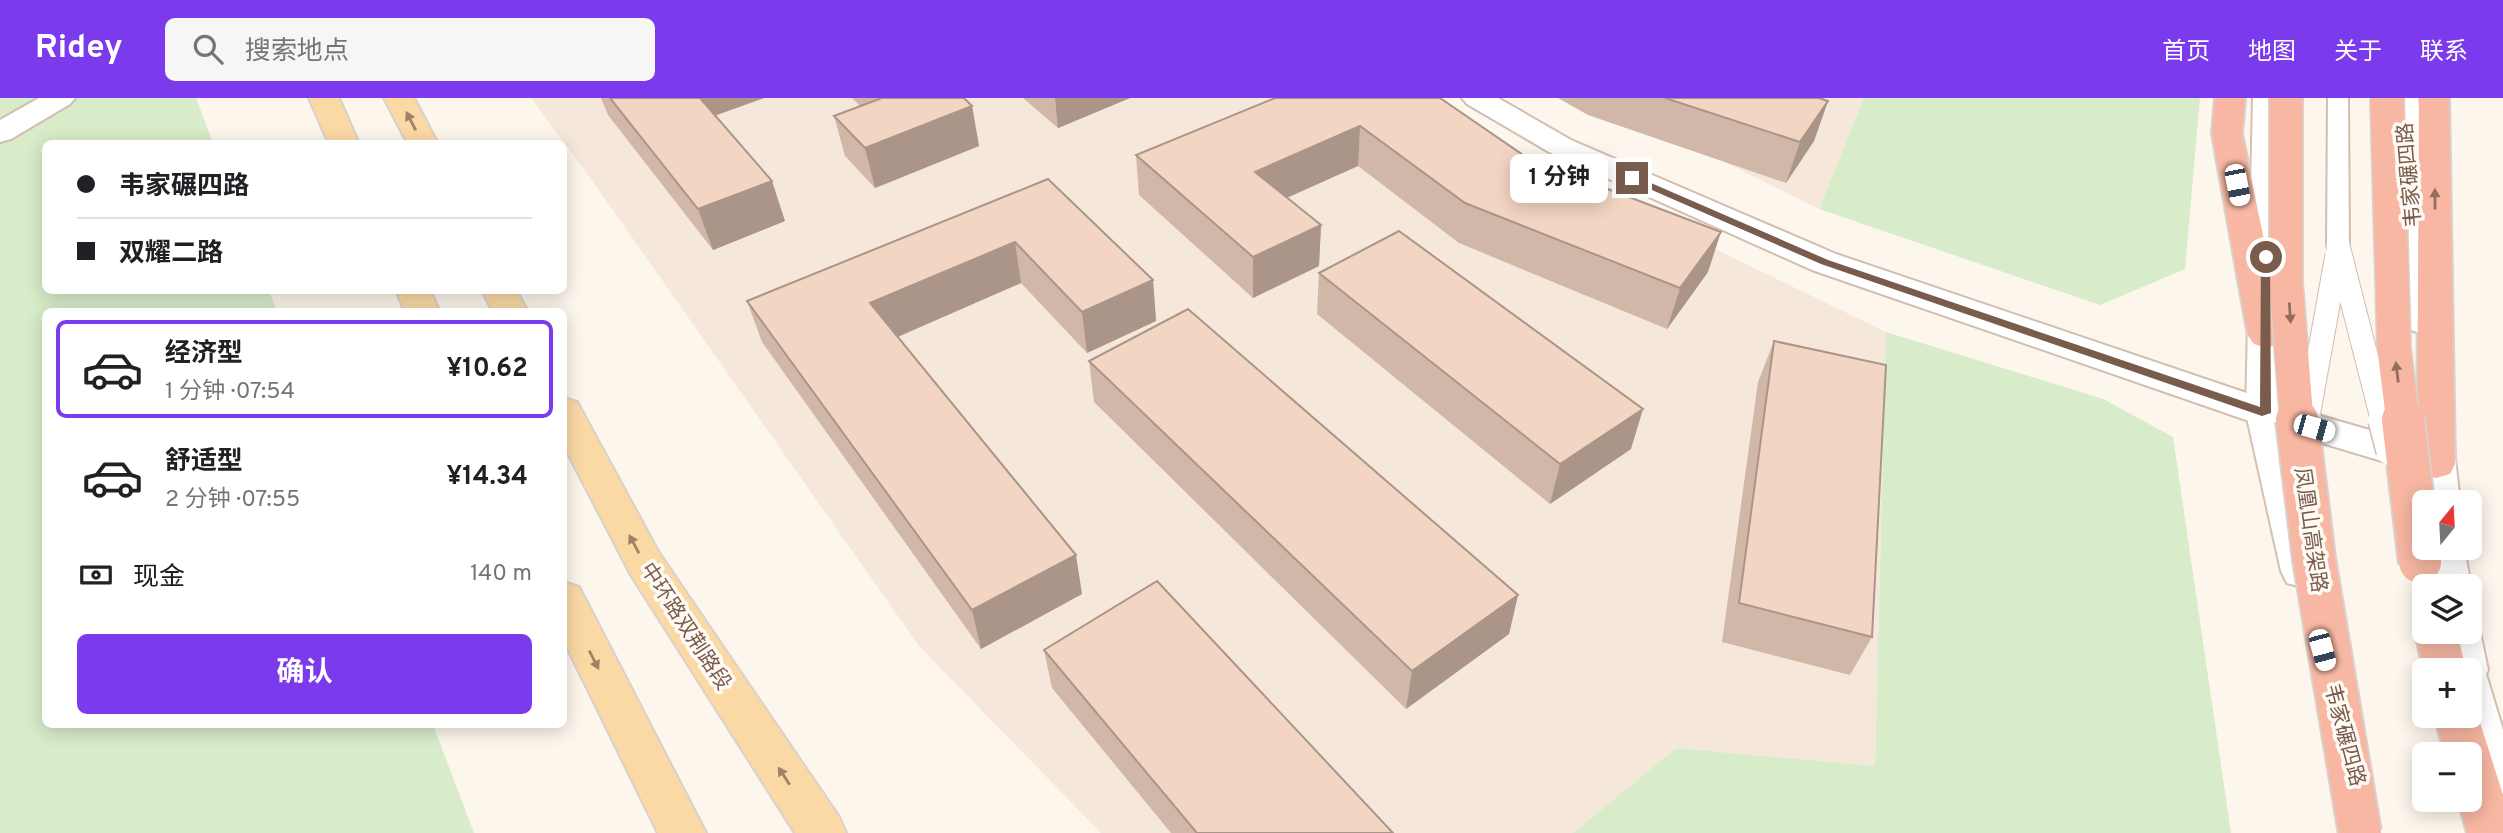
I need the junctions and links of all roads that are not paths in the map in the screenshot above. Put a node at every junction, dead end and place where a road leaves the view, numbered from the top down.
1 (60, 98) edge
2 (324, 98) edge
3 (399, 98) edge
4 (1478, 98) edge
5 (2230, 98) edge
6 (2269, 98) edge
7 (2286, 98) edge
8 (2338, 98) edge
9 (2387, 98) edge
10 (2403, 98) edge
11 (2434, 98) edge
12 (0, 133) edge
13 (342, 140) edge
14 (421, 140) edge
15 (2338, 247) junction
16 (2266, 336) junction
17 (2266, 413) junction
18 (567, 417) edge
19 (2301, 456) junction
20 (2436, 464) junction
21 (2439, 490) edge
22 (2435, 570) edge
23 (567, 605) edge
24 (2480, 728) edge
25 (2482, 802) edge
26 (2503, 818) edge
27 (682, 833) edge
28 (822, 833) edge
29 (2360, 833) edge
30 (2370, 833) edge
31 (2491, 833) edge

1 - 12 main road
2 - 13 main road
14 -> 3 main road
4 - 17 main road
5 - 16 highway
6 - 16 main road, 韦家碾四路
7 -> 19 highway, 凤凰山高架路, bridge
8 - 15 lane
22 -> 9 highway, bridge
10 - 20 main road, 韦家碾四路
20 -> 11 highway
15 - 19 lane, bridge
15 - 22 lane, bridge
16 - 17 main road, 韦家碾四路
17 - 20 main road
17 - 30 main road, 韦家碾四路
28 -> 18 main road, 中环路双荆路段
19 - 29 highway, 凤凰山高架路, bridge
20 - 21 main road, 韦家碾四路
23 -> 27 main road
24 - 26 main road
25 - 31 highway

